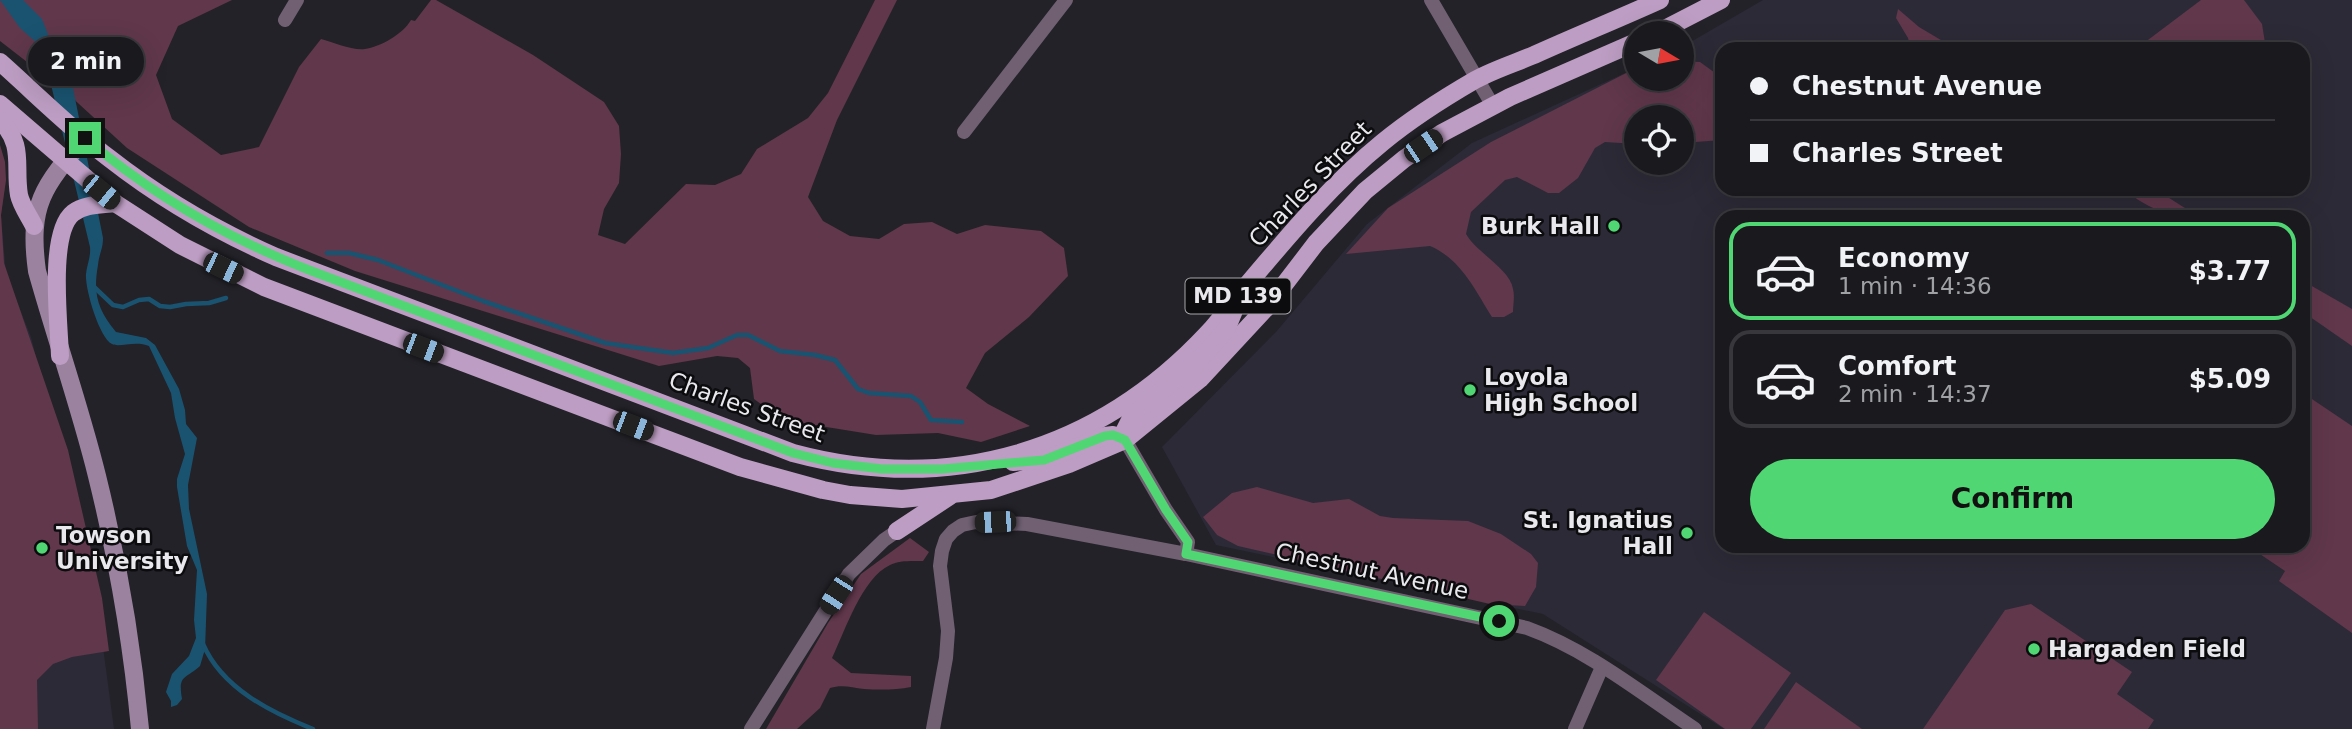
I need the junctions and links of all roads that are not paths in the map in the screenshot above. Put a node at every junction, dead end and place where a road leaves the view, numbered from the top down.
1 (297, 0) edge
2 (1066, 0) edge
3 (1660, 0) edge
4 (1721, 0) edge
5 (1437, 2) edge
6 (285, 20) dead end
7 (1680, 21) edge
8 (1624, 47) edge
9 (0, 62) edge
10 (1477, 79) junction
11 (0, 104) edge
12 (1493, 106) junction
13 (0, 120) edge
14 (964, 132) dead end
15 (85, 138) junction
16 (65, 161) junction
17 (115, 203) junction
18 (34, 226) junction
19 (1241, 292) junction
20 (60, 356) junction
21 (1125, 440) junction
22 (970, 466) junction
23 (951, 496) junction
24 (902, 499) junction
25 (897, 531) junction
26 (1186, 554) junction
27 (1602, 667) junction
28 (140, 729) edge
29 (751, 729) edge
30 (933, 729) edge
31 (1576, 729) edge
32 (1695, 729) edge

1 - 6 street
2 - 14 street
3 - 10 main road, Charles Street / MD 139
4 - 7 main road
5 - 10 street
8 - 12 main road, Charles Street / MD 139
9 - 15 main road, Charles Street / MD 139
10 - 12 street
10 - 19 main road, Charles Street / MD 139
11 - 16 main road, Charles Street / MD 139
12 - 21 main road, Charles Street / MD 139
13 - 18 main road
15 - 16 main road
15 - 22 main road, Charles Street / MD 139
16 - 17 main road, Charles Street / MD 139
16 - 18 main road
17 - 20 main road
17 - 24 main road, Charles Street / MD 139
18 - 20 main road
19 - 21 main road
19 - 22 main road, Charles Street / MD 139
20 - 28 main road
21 - 22 main road
21 - 23 main road, Charles Street / MD 139
21 - 26 street
23 - 24 main road, Charles Street / MD 139
23 - 25 main road
24 - 25 main road
25 - 29 street
26 - 27 street, Chestnut Avenue
26 - 30 street, Chestnut Avenue
27 - 31 street
27 - 32 street, Chestnut Avenue

